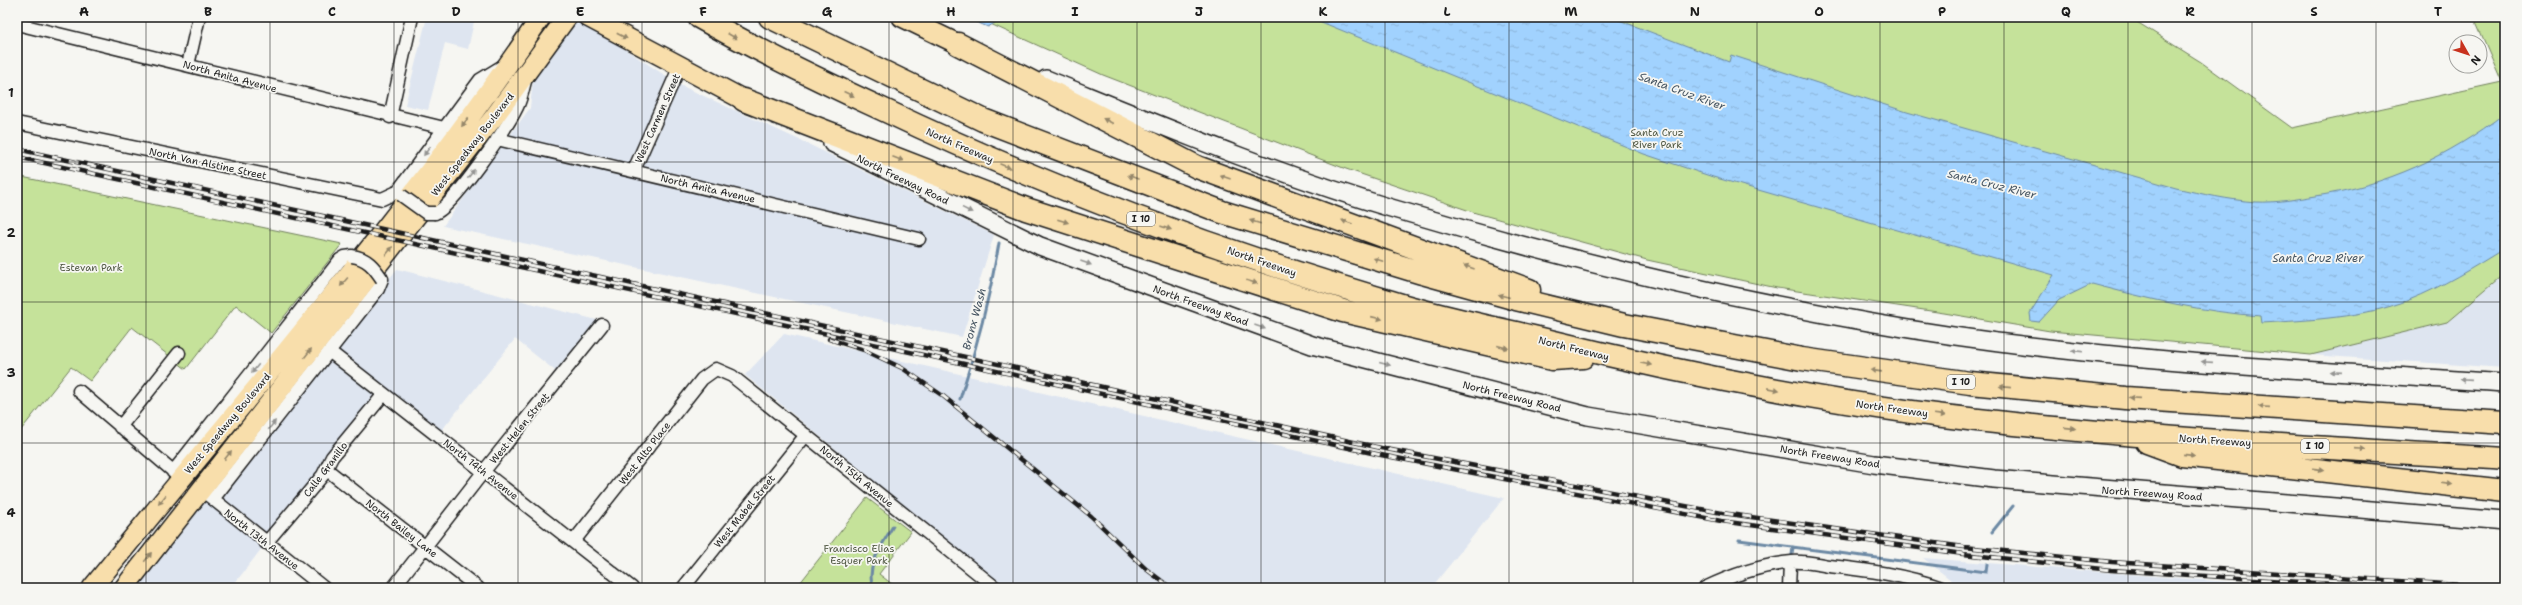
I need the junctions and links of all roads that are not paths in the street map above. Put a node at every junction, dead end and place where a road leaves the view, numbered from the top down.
1 (199, 17) edge
2 (412, 17) edge
3 (530, 17) edge
4 (541, 17) edge
5 (567, 17) edge
6 (588, 17) edge
7 (698, 17) edge
8 (770, 17) edge
9 (902, 17) edge
10 (17, 24) edge
11 (526, 39) junction
12 (958, 44) junction
13 (510, 63) junction
14 (188, 65) junction
15 (680, 66) junction
16 (526, 74) junction
17 (744, 100) junction
18 (390, 117) junction
19 (17, 123) edge
20 (444, 128) junction
21 (497, 139) junction
22 (634, 170) junction
23 (399, 193) junction
24 (919, 239) dead end
25 (602, 325) dead end
26 (1624, 325) junction
27 (330, 351) junction
28 (179, 353) dead end
29 (1608, 356) junction
30 (716, 369) joint
31 (2505, 383) edge
32 (79, 391) dead end
33 (384, 394) junction
34 (2303, 410) junction
35 (2505, 412) edge
36 (2505, 423) edge
37 (120, 427) junction
38 (2126, 434) junction
39 (806, 435) junction
40 (2505, 459) edge
41 (326, 469) junction
42 (484, 471) junction
43 (177, 475) junction
44 (2505, 491) edge
45 (207, 494) junction
46 (2505, 521) edge
47 (574, 541) junction
48 (266, 543) junction
49 (426, 546) junction
50 (1790, 563) junction
51 (1906, 583) edge
52 (92, 588) edge
53 (124, 588) edge
54 (324, 588) edge
55 (393, 588) edge
56 (478, 588) edge
57 (632, 588) edge
58 (682, 588) edge
59 (996, 588) edge
60 (1705, 588) edge
61 (1789, 588) edge
62 (1942, 588) edge

1 - 14 street
2 - 18 street
3 - 11 main road
4 - 11 main road, West Speedway Boulevard
5 - 16 main road, West Speedway Boulevard
6 -> 15 main road, North Freeway Road
7 -> 29 highway, North Freeway / I 10
26 -> 8 highway, I 10
9 - 12 main road
10 - 14 street, North Anita Avenue
11 - 13 main road, West Speedway Boulevard
26 -> 12 highway
31 -> 12 main road
13 - 20 street
13 -> 43 main road, West Speedway Boulevard
14 - 18 street, North Anita Avenue
15 - 17 main road, North Freeway Road
15 - 22 street, West Carmen Street
16 - 21 street
45 -> 16 main road, West Speedway Boulevard
17 -> 29 highway
17 -> 46 main road, North Freeway Road
18 - 20 street, North Anita Avenue
19 - 23 street, North Van Alstine Street
20 -> 23 street
21 - 22 street, North Anita Avenue
23 -> 21 street, bridge
22 - 24 street, North Anita Avenue
25 - 42 street, West Helen Street
34 -> 26 highway, I 10
27 - 33 street, North 14th Avenue
27 -> 43 street, West Speedway Boulevard, bridge
45 -> 27 street, West Speedway Boulevard
28 - 37 street
29 -> 38 highway, North Freeway / I 10
30 - 39 street, North 15th Avenue
30 - 47 street, West Alto Place
32 - 37 street
33 - 41 street, Calle Granillo
33 - 42 street, North 14th Avenue
34 - 35 highway
34 - 36 highway, I 10
37 - 43 street
38 -> 40 highway, North Freeway / I 10
38 -> 44 highway
39 - 58 street, West Mabel Street
39 - 59 street, North 15th Avenue
41 - 48 street, Calle Granillo
41 - 49 street, North Bailey Lane
42 - 47 street, North 14th Avenue
42 - 49 street, West Helen Street
43 -> 52 main road, West Speedway Boulevard
45 - 48 street, North 13th Avenue
53 -> 45 main road, West Speedway Boulevard
47 - 57 street, North 14th Avenue
48 - 54 street, North 13th Avenue
49 - 55 street, West Helen Street
49 - 56 street, North Bailey Lane
50 - 51 street
50 - 60 street
50 - 61 street
51 - 62 street

